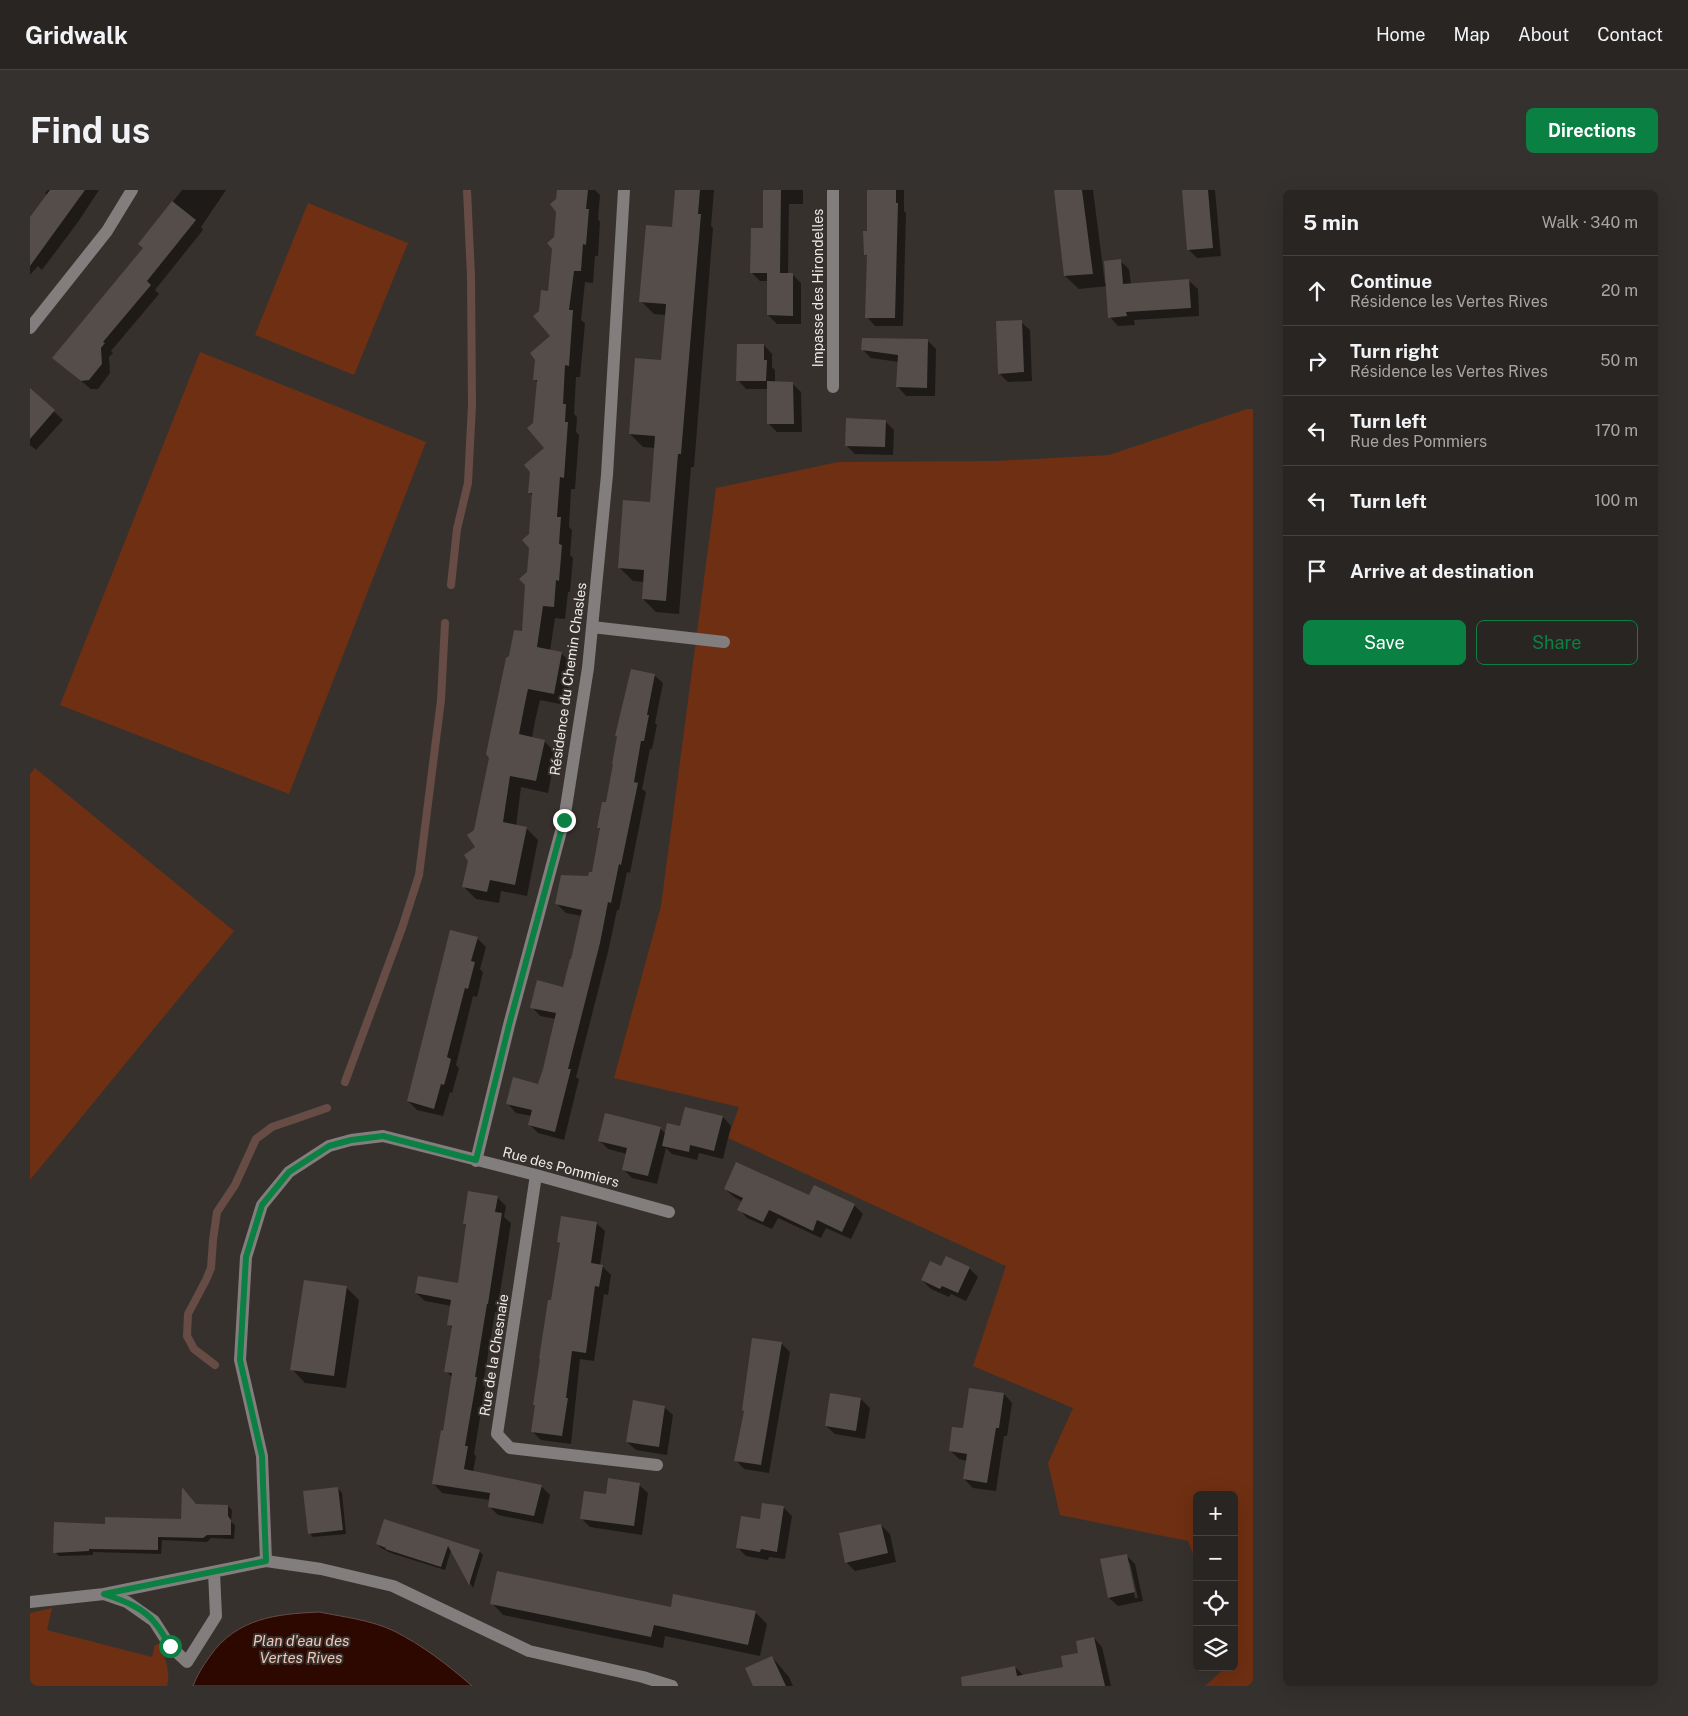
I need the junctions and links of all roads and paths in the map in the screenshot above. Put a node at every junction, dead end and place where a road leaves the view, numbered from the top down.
1 (132, 190) edge
2 (624, 190) edge
3 (833, 190) edge
4 (30, 328) edge
5 (832, 386) dead end
6 (592, 627) junction
7 (724, 642) dead end
8 (476, 1160) junction
9 (536, 1175) junction
10 (669, 1212) dead end
11 (657, 1465) dead end
12 (266, 1561) junction
13 (214, 1572) junction
14 (104, 1594) junction
15 (30, 1602) edge
16 (672, 1686) edge

1 - 4 street
2 - 6 street, Résidence du Chemin Chasles
3 - 5 street, Impasse des Hirondelles
6 - 7 street
6 - 8 street, Résidence du Chemin Chasles
8 - 9 street, Rue des Pommiers
8 - 12 street, Rue des Pommiers
9 - 10 street, Rue des Pommiers
9 - 11 street, Rue de la Chesnaie
12 - 13 street
12 - 16 street
13 - 14 street
13 - 14 street
14 - 15 street

